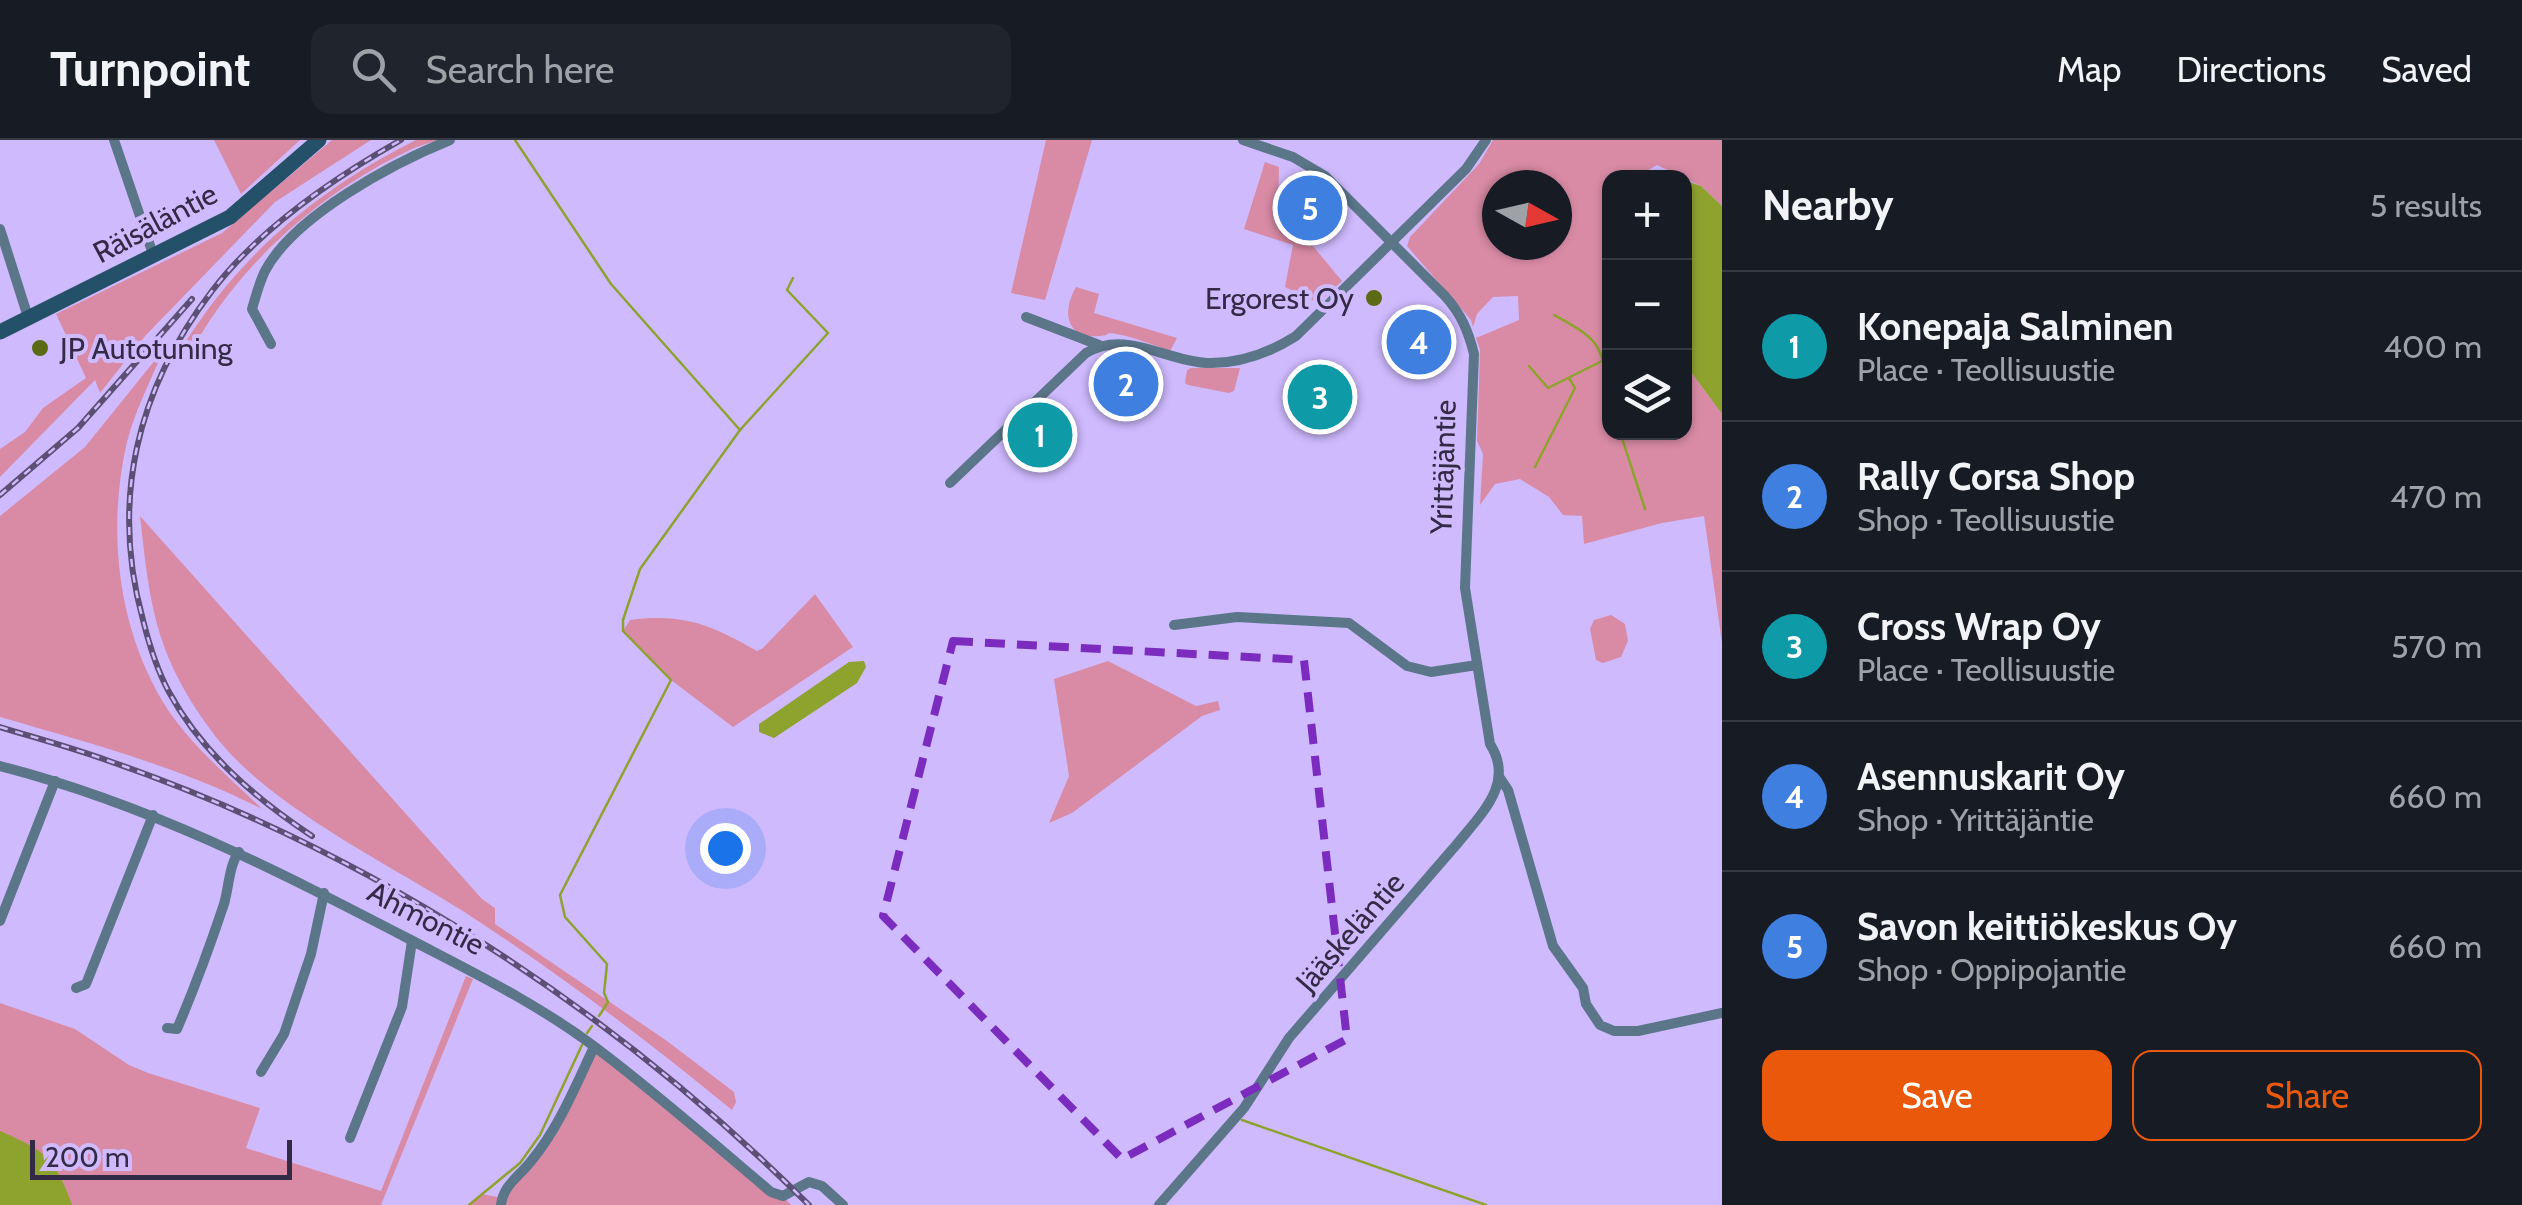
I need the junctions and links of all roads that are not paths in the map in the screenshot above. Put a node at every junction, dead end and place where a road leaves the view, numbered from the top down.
1 (114, 140) edge
2 (320, 140) edge
3 (450, 140) edge
4 (1243, 140) edge
5 (1486, 140) edge
6 (0, 228) edge
7 (1390, 242) junction
8 (154, 256) junction
9 (1026, 317) dead end
10 (28, 318) junction
11 (0, 332) edge
12 (271, 344) dead end
13 (1099, 345) junction
14 (950, 483) dead end
15 (1174, 624) dead end
16 (1477, 665) junction
17 (0, 766) edge
18 (1500, 778) junction
19 (55, 780) junction
20 (153, 815) junction
21 (239, 852) junction
22 (324, 893) junction
23 (0, 920) edge
24 (412, 941) junction
25 (76, 988) dead end
26 (1722, 1013) edge
27 (168, 1028) dead end
28 (594, 1046) junction
29 (261, 1072) dead end
30 (350, 1138) dead end
31 (500, 1205) edge
32 (843, 1205) edge
33 (1159, 1205) edge

1 - 8 street
2 - 8 street, Räisäläntie
3 - 12 street
4 - 7 street, Yrittäjäntie
5 - 7 street
6 - 10 street
7 - 13 street
7 - 16 street, Yrittäjäntie
8 - 10 street, Räisäläntie
9 - 13 street
10 - 11 street, Räisäläntie
13 - 14 street
15 - 16 street
16 - 18 street
17 - 19 street, Ahmontie
18 - 26 street
18 - 33 street, Jääskeläntie
19 - 20 street, Ahmontie
19 - 23 street
20 - 21 street, Ahmontie
20 - 25 street
21 - 22 street, Ahmontie
21 - 27 street
22 - 24 street, Ahmontie
22 - 29 street
24 - 28 street, Ahmontie
24 - 30 street
28 - 31 street
28 - 32 street, Ahmontie

